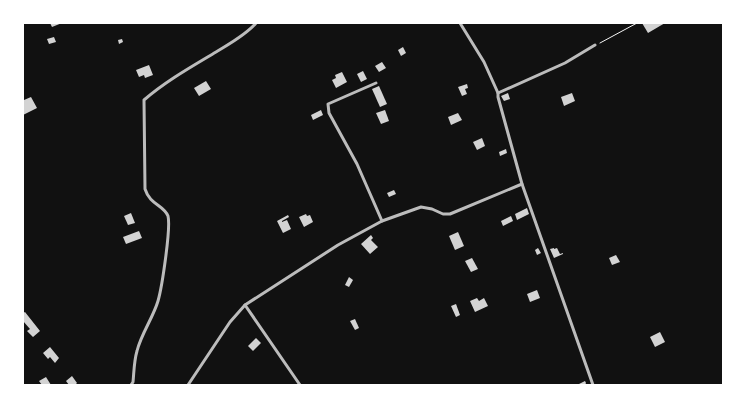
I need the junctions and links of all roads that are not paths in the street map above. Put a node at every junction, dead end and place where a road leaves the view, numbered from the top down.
1 (256, 23) edge
2 (460, 23) edge
3 (595, 45) road end
4 (376, 83) dead end
5 (498, 93) junction
6 (522, 184) junction
7 (382, 222) junction
8 (245, 305) junction
9 (132, 383) edge
10 (137, 385) edge
11 (188, 385) edge
12 (300, 385) edge
13 (593, 385) edge

1 - 9 street
2 - 5 street
3 - 5 street
4 - 7 street
5 - 6 street
6 - 7 street
6 - 13 street
7 - 8 street
8 - 11 street
8 - 12 street
9 - 10 street

